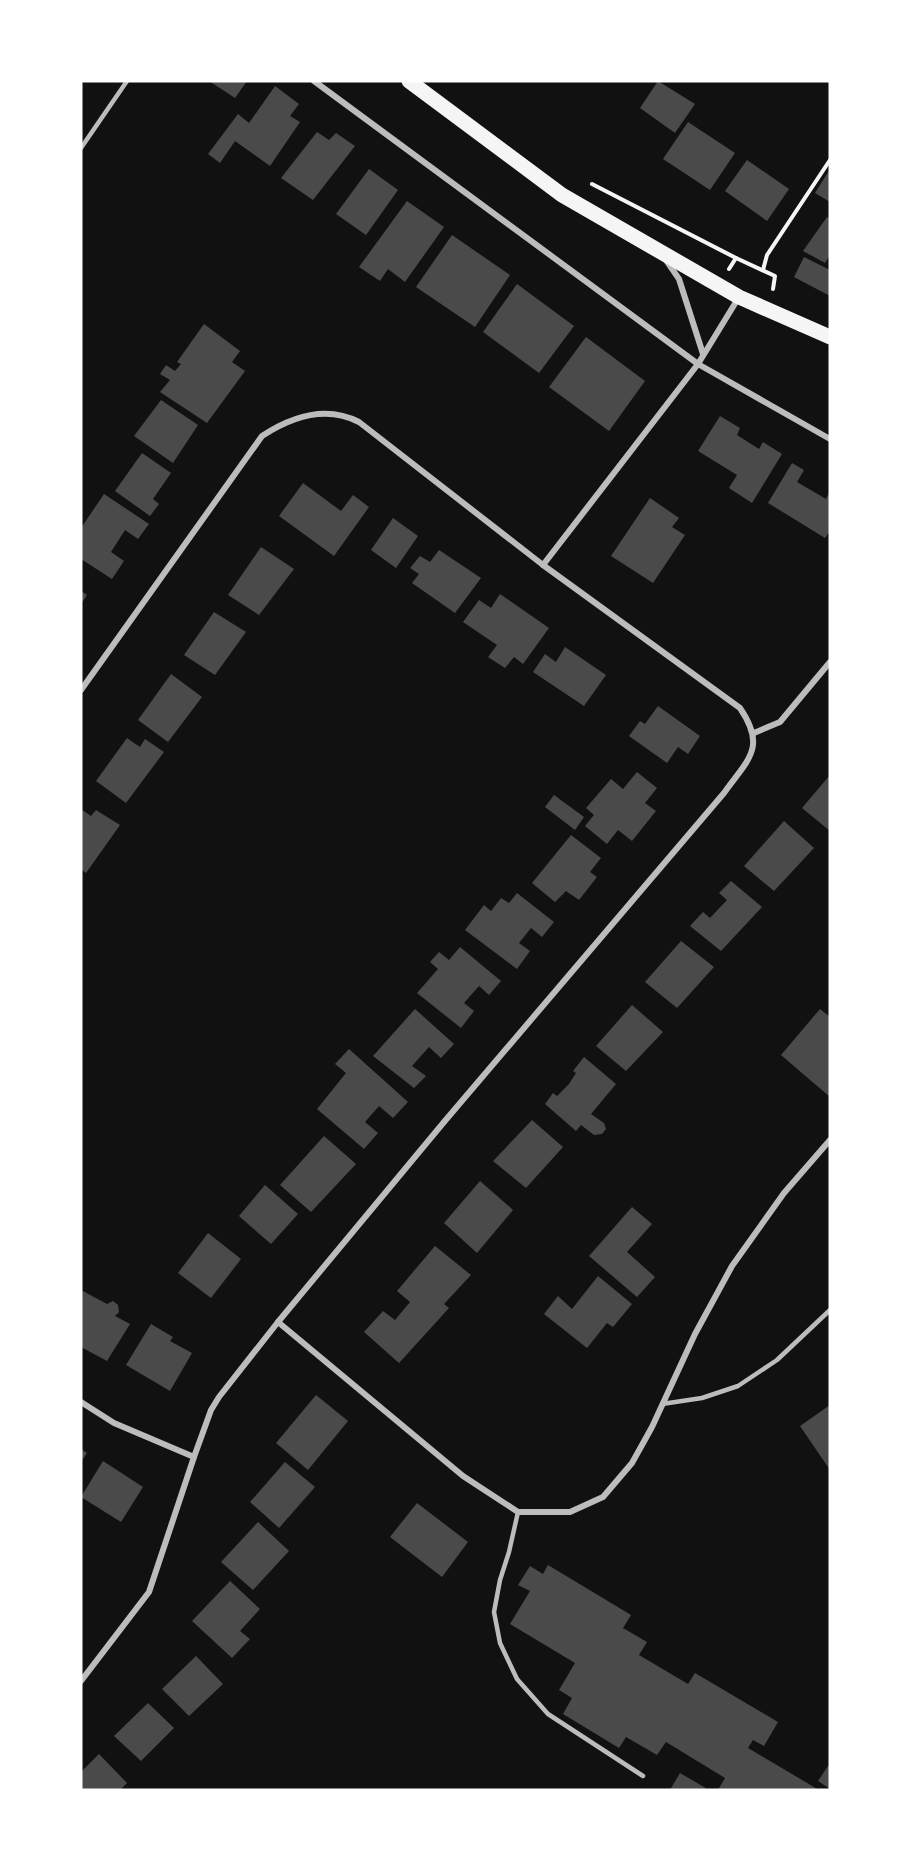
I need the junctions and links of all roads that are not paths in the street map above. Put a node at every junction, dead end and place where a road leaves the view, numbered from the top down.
1 (127, 81) edge
2 (314, 81) edge
3 (409, 81) edge
4 (81, 147) edge
5 (663, 253) junction
6 (739, 297) junction
7 (830, 338) edge
8 (703, 354) junction
9 (698, 364) junction
10 (830, 439) edge
11 (543, 565) junction
12 (830, 662) edge
13 (81, 690) edge
14 (753, 733) junction
15 (830, 1140) edge
16 (830, 1310) edge
17 (278, 1322) junction
18 (81, 1402) edge
19 (662, 1404) junction
20 (194, 1457) junction
21 (518, 1512) junction
22 (81, 1681) edge
23 (643, 1776) dead end

1 - 4 lane
2 - 9 street
3 - 5 main road
5 - 6 main road
5 - 8 street
6 - 7 main road
6 - 8 street
8 - 9 street
9 - 10 street
9 - 11 street
11 - 13 street
11 - 14 street
12 - 14 street
14 - 17 street
15 - 19 street
16 - 19 lane
17 - 20 street
17 - 21 street
18 - 20 street
19 - 21 street
20 - 22 street
21 - 23 lane

